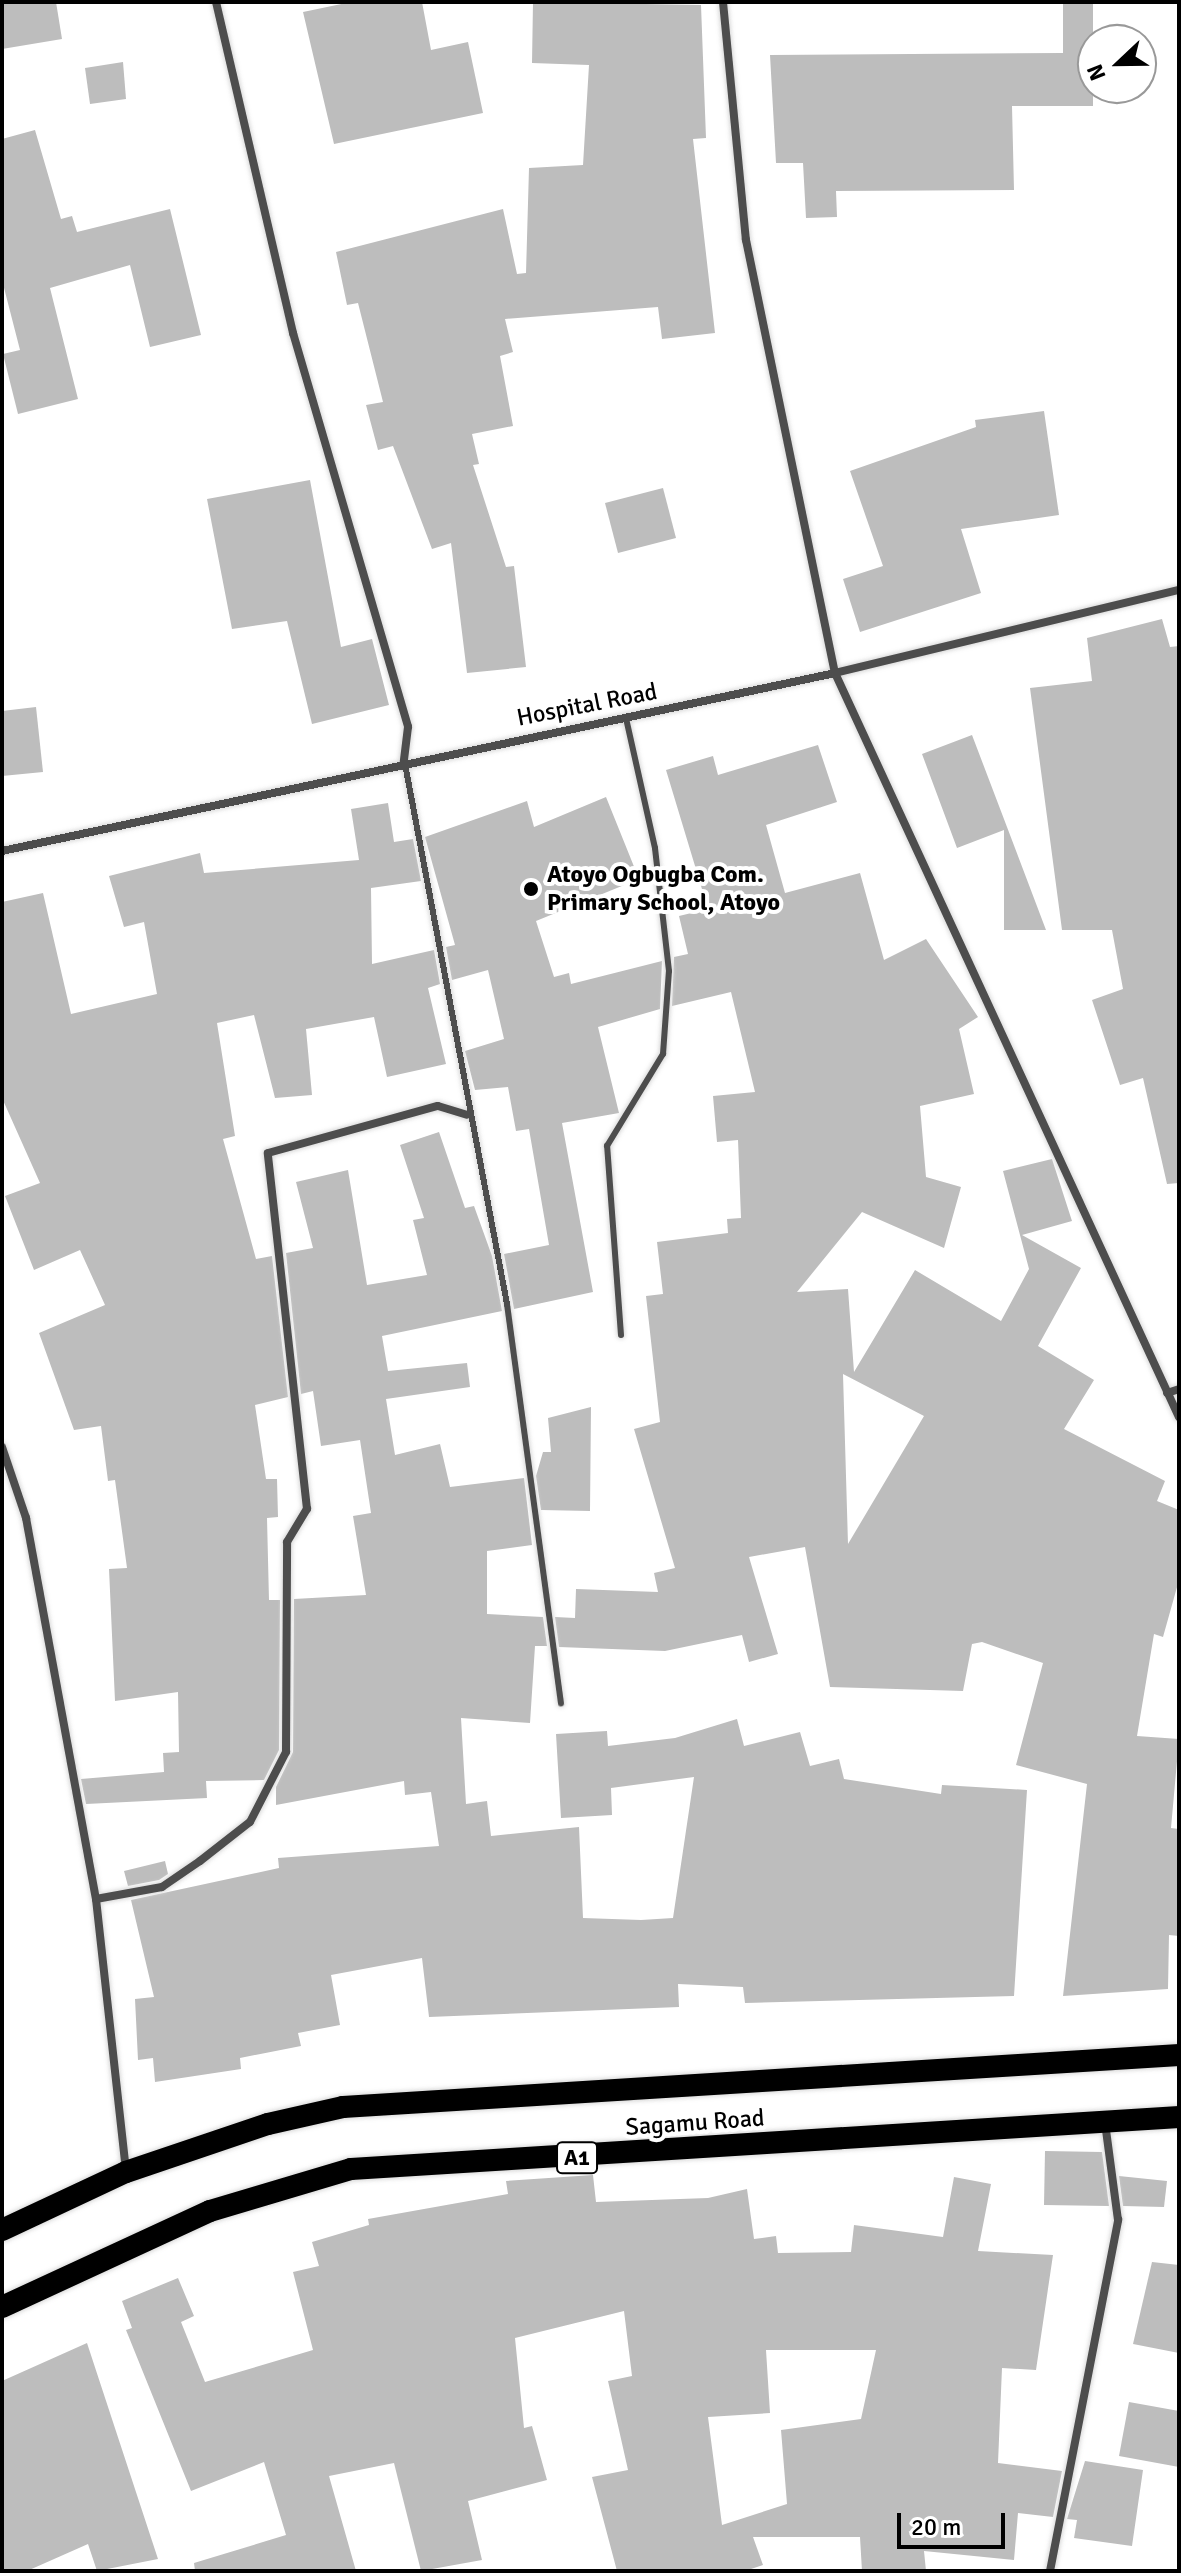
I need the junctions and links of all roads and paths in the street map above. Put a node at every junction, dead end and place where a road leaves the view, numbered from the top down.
1 (216, 2) edge
2 (723, 2) edge
3 (1179, 590) edge
4 (835, 673) junction
5 (626, 718) junction
6 (404, 762) junction
7 (2, 851) edge
8 (467, 1115) junction
9 (621, 1335) dead end
10 (1179, 1389) edge
11 (1167, 1393) junction
12 (1179, 1417) edge
13 (2, 1447) edge
14 (561, 1703) dead end
15 (96, 1899) junction
16 (1179, 2055) edge
17 (1179, 2117) edge
18 (1104, 2119) junction
19 (126, 2172) junction
20 (2, 2230) edge
21 (2, 2307) edge
22 (1050, 2571) edge

1 - 6 street
2 - 4 street
3 - 4 street, Hospital Road
4 - 5 street, Hospital Road
4 - 11 street
5 - 6 street, Hospital Road
5 - 9 lane
6 - 7 street, Hospital Road
6 - 8 lane
8 - 14 lane
8 - 15 street
10 - 11 street
11 - 12 street
13 - 15 street
15 - 19 street
16 - 19 highway, Sagamu Road
17 - 18 highway, Sagamu Road / A1
18 - 21 highway, Sagamu Road / A1
18 - 22 street
19 - 20 highway, Sagamu Road

